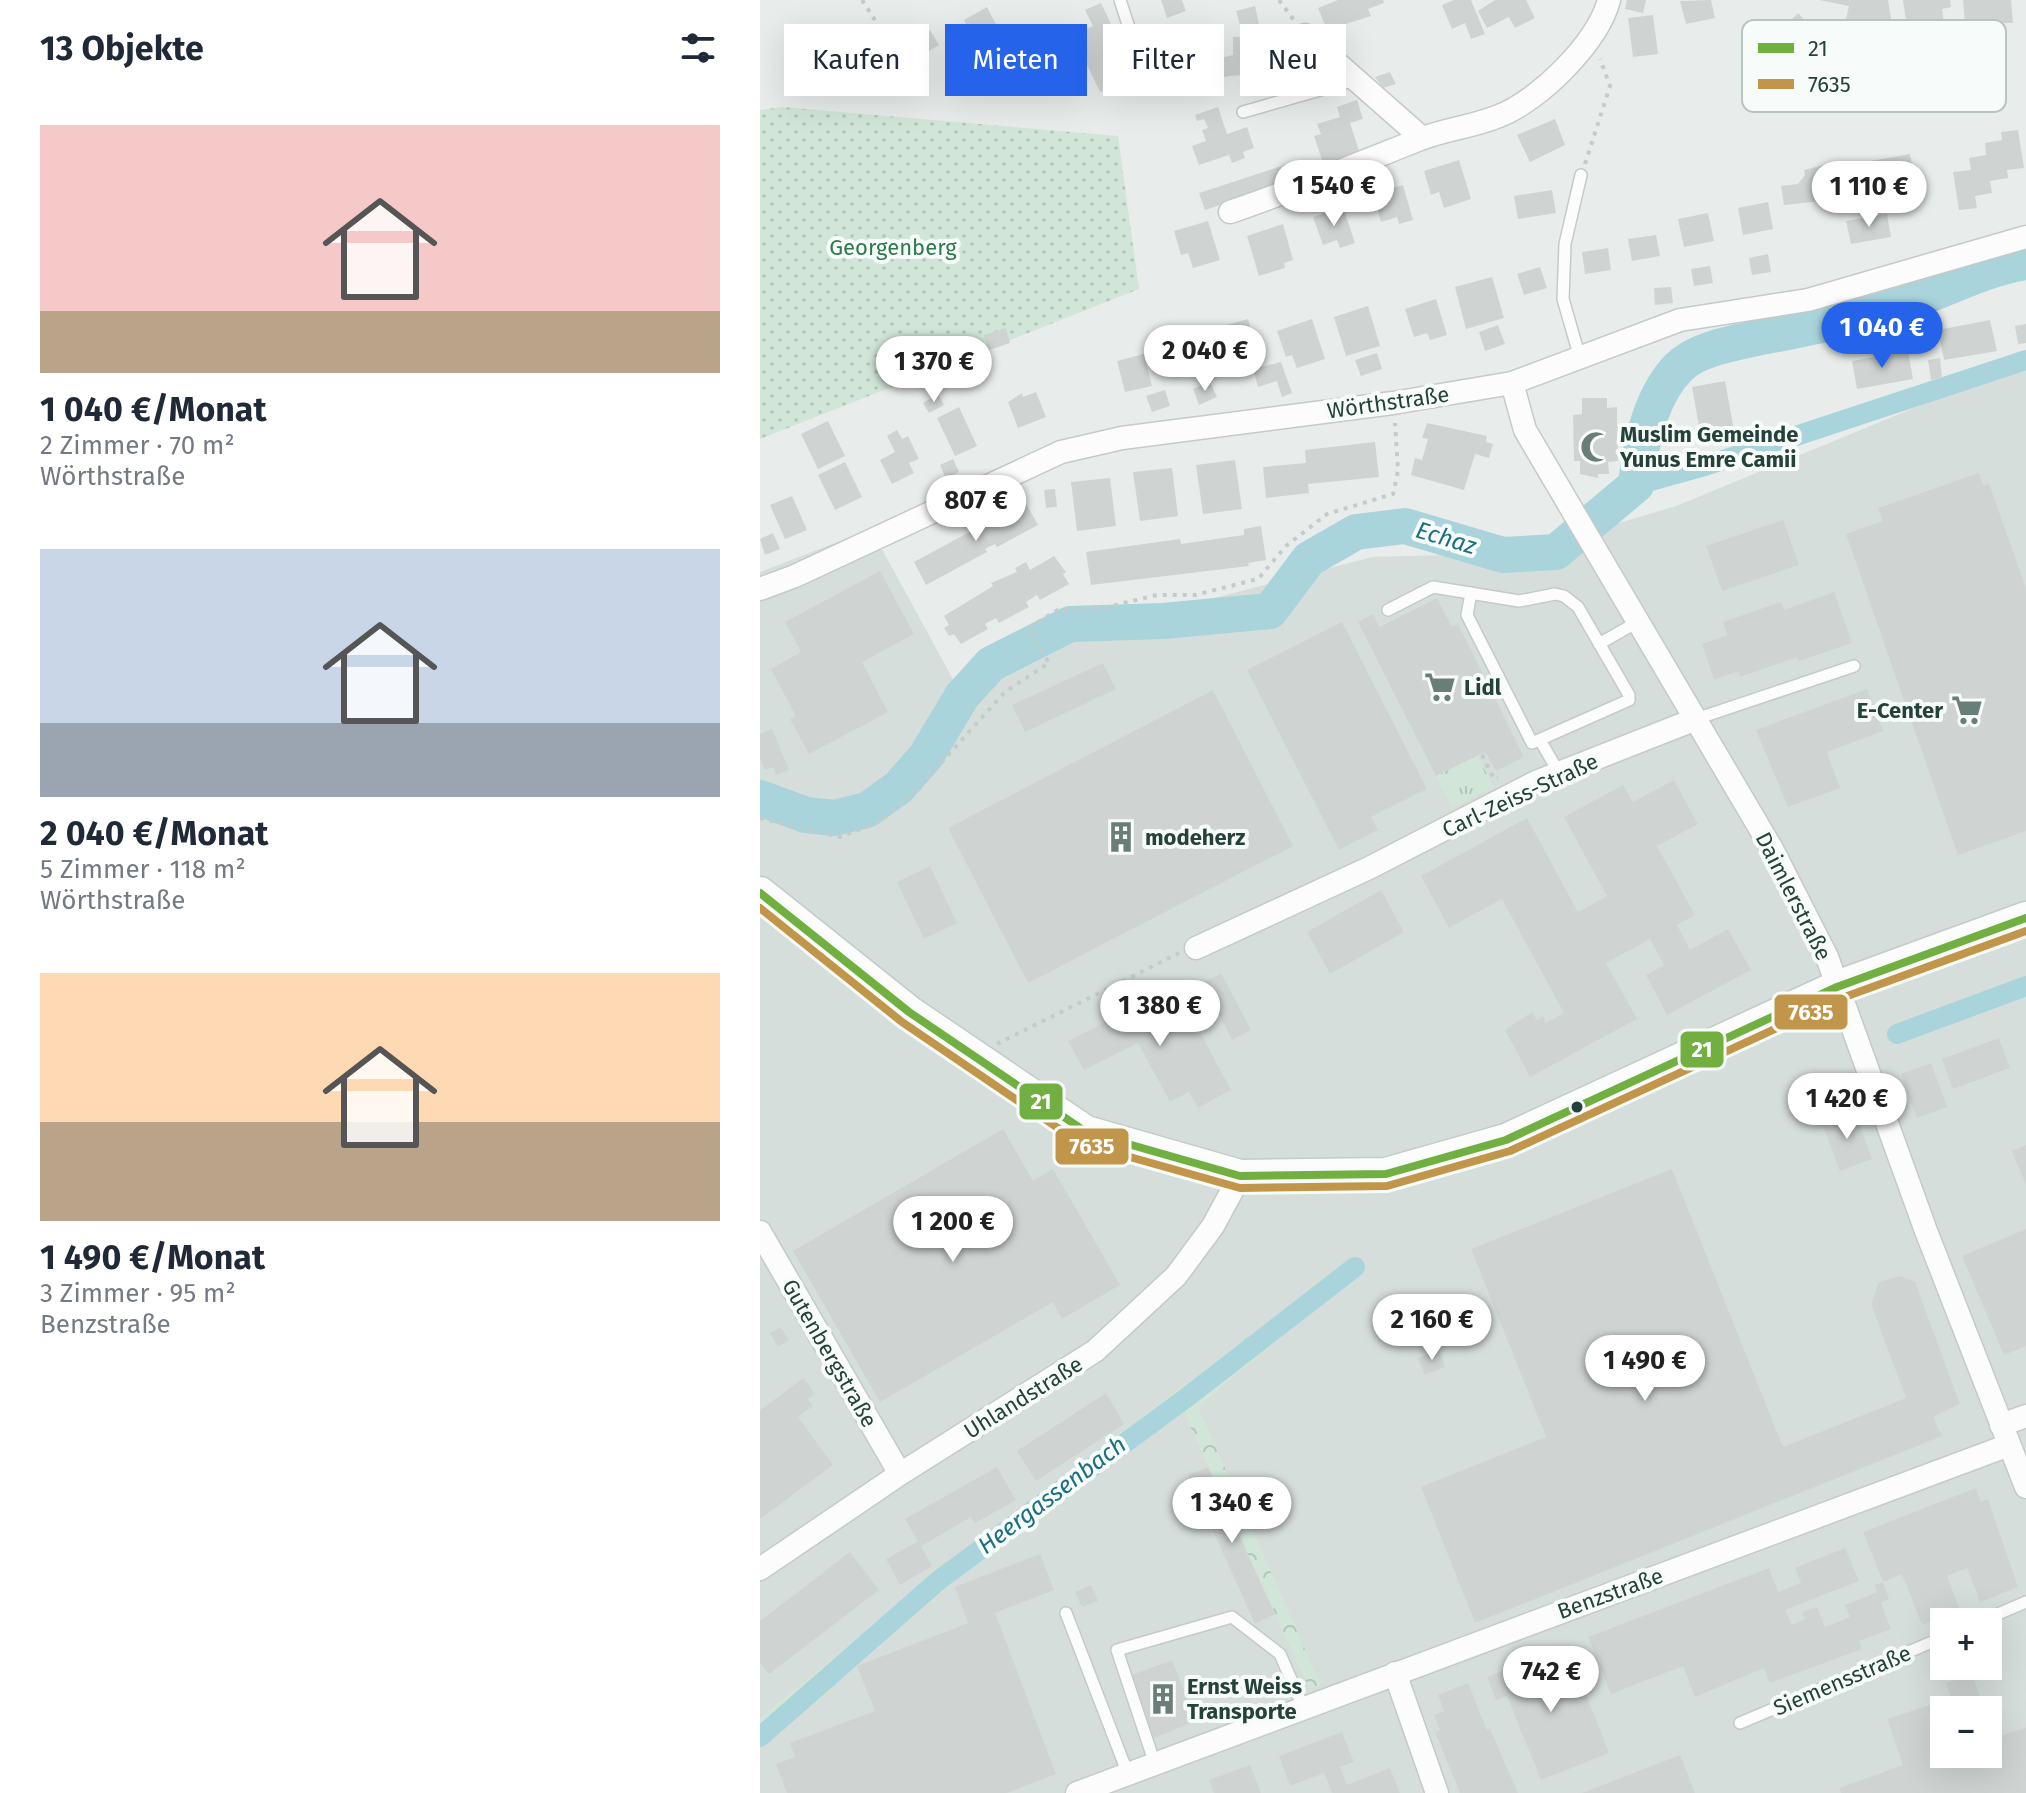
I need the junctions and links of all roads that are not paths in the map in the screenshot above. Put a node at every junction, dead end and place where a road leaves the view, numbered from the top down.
1 (1120, 0) edge
2 (1609, 0) edge
3 (1128, 24) edge
4 (1346, 71) edge
5 (1356, 80) junction
6 (1243, 112) dead end
7 (1422, 138) junction
8 (1581, 175) road end
9 (1230, 212) dead end
10 (2026, 237) edge
11 (1580, 359) junction
12 (1512, 383) junction
13 (760, 589) edge
14 (1471, 593) junction
15 (1388, 610) dead end
16 (1639, 621) junction
17 (1599, 644) junction
18 (1854, 666) dead end
19 (1696, 719) junction
20 (1540, 740) junction
21 (1559, 773) junction
22 (760, 893) edge
23 (2026, 918) edge
24 (1196, 948) road end
25 (1837, 987) junction
26 (1240, 1176) junction
27 (760, 1232) edge
28 (2026, 1416) edge
29 (2005, 1435) junction
30 (900, 1474) junction
31 (2026, 1487) edge
32 (760, 1569) edge
33 (2026, 1602) edge
34 (2002, 1612) edge
35 (1066, 1613) dead end
36 (1930, 1643) edge
37 (1395, 1673) junction
38 (1303, 1707) junction
39 (1740, 1723) dead end
40 (1155, 1764) junction
41 (1128, 1774) junction
42 (1077, 1793) edge
43 (1437, 1793) edge

1 - 3 lane
2 - 7 street
4 - 5 street
5 - 6 lane
5 - 7 street
7 - 9 street
8 - 11 lane
10 - 11 street, Wörthstraße
11 - 12 street, Wörthstraße
12 - 13 street, Wörthstraße
12 - 16 street, Daimlerstraße
14 - 15 lane
14 - 17 lane
14 - 20 lane
16 - 17 lane
16 - 19 street, Daimlerstraße
17 - 20 lane
18 - 19 lane, Carl-Zeiss-Straße
19 - 21 street, Carl-Zeiss-Straße
19 - 25 street, Daimlerstraße
20 - 21 lane
21 - 24 street, Carl-Zeiss-Straße
22 - 26 main road
23 - 25 main road
25 - 26 main road
25 - 29 street, Daimlerstraße
26 - 30 street, Uhlandstraße
27 - 30 street, Gutenbergstraße
28 - 29 street, Benzstraße
29 - 31 street, Daimlerstraße
29 - 37 street, Benzstraße
30 - 32 street, Uhlandstraße
33 - 34 lane
35 - 41 lane
36 - 39 lane, Siemensstraße
37 - 38 street, Benzstraße
37 - 43 street
38 - 40 street, Benzstraße
38 - 40 lane
40 - 41 street, Benzstraße
41 - 42 street, Benzstraße

